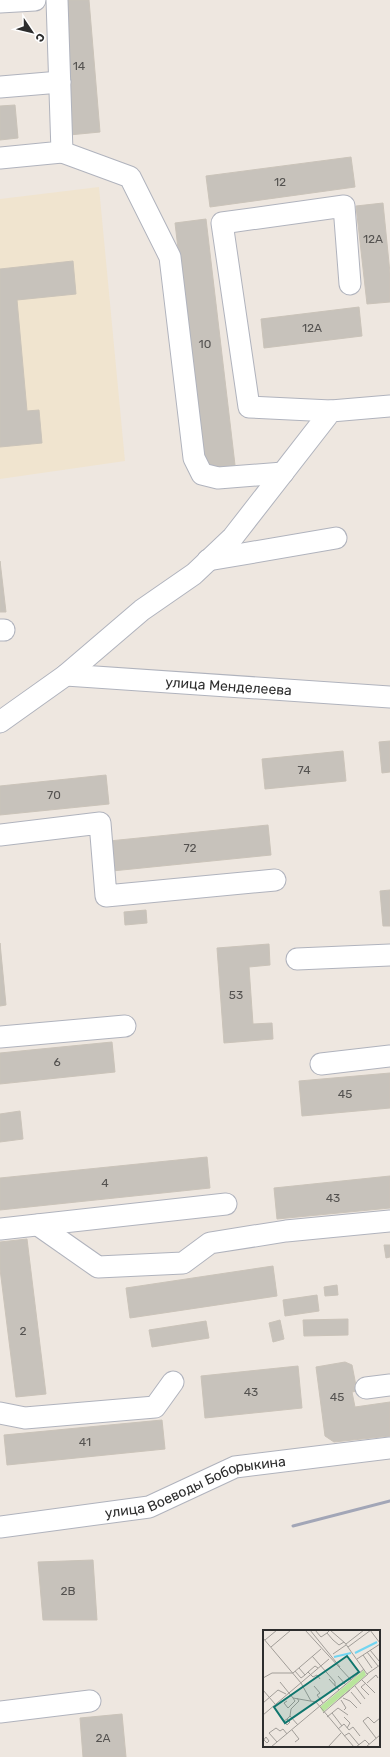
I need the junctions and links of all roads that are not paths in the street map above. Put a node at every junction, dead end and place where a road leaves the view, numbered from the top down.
1 (35, 0) edge
2 (57, 0) edge
3 (0, 2) edge
4 (60, 82) junction
5 (0, 86) edge
6 (62, 152) junction
7 (0, 158) edge
8 (350, 284) dead end
9 (390, 406) edge
10 (331, 411) junction
11 (283, 473) junction
12 (336, 538) dead end
13 (208, 560) junction
14 (66, 675) junction
15 (390, 697) edge
16 (0, 722) edge
17 (0, 835) edge
18 (275, 880) dead end
19 (390, 955) edge
20 (297, 959) dead end
21 (125, 1026) dead end
22 (0, 1037) edge
23 (390, 1056) edge
24 (321, 1064) dead end
25 (226, 1204) dead end
26 (390, 1221) edge
27 (38, 1225) junction
28 (0, 1229) edge
29 (173, 1382) dead end
30 (390, 1385) edge
31 (366, 1388) dead end
32 (0, 1413) edge
33 (390, 1448) edge
34 (0, 1527) edge
35 (90, 1701) dead end
36 (0, 1712) edge

1 - 3 street
2 - 4 street
4 - 5 street
4 - 6 street
6 - 7 street
6 - 11 street
8 - 10 street
9 - 10 street
10 - 11 street
11 - 13 street
12 - 13 street
13 - 14 street
14 - 15 street, улица Менделеева
14 - 16 street
17 - 18 street
19 - 20 street
21 - 22 street
23 - 24 street
25 - 27 street
26 - 27 street
27 - 28 street
29 - 32 street
30 - 31 street
33 - 34 street, улица Воеводы Боборыкина
35 - 36 street

